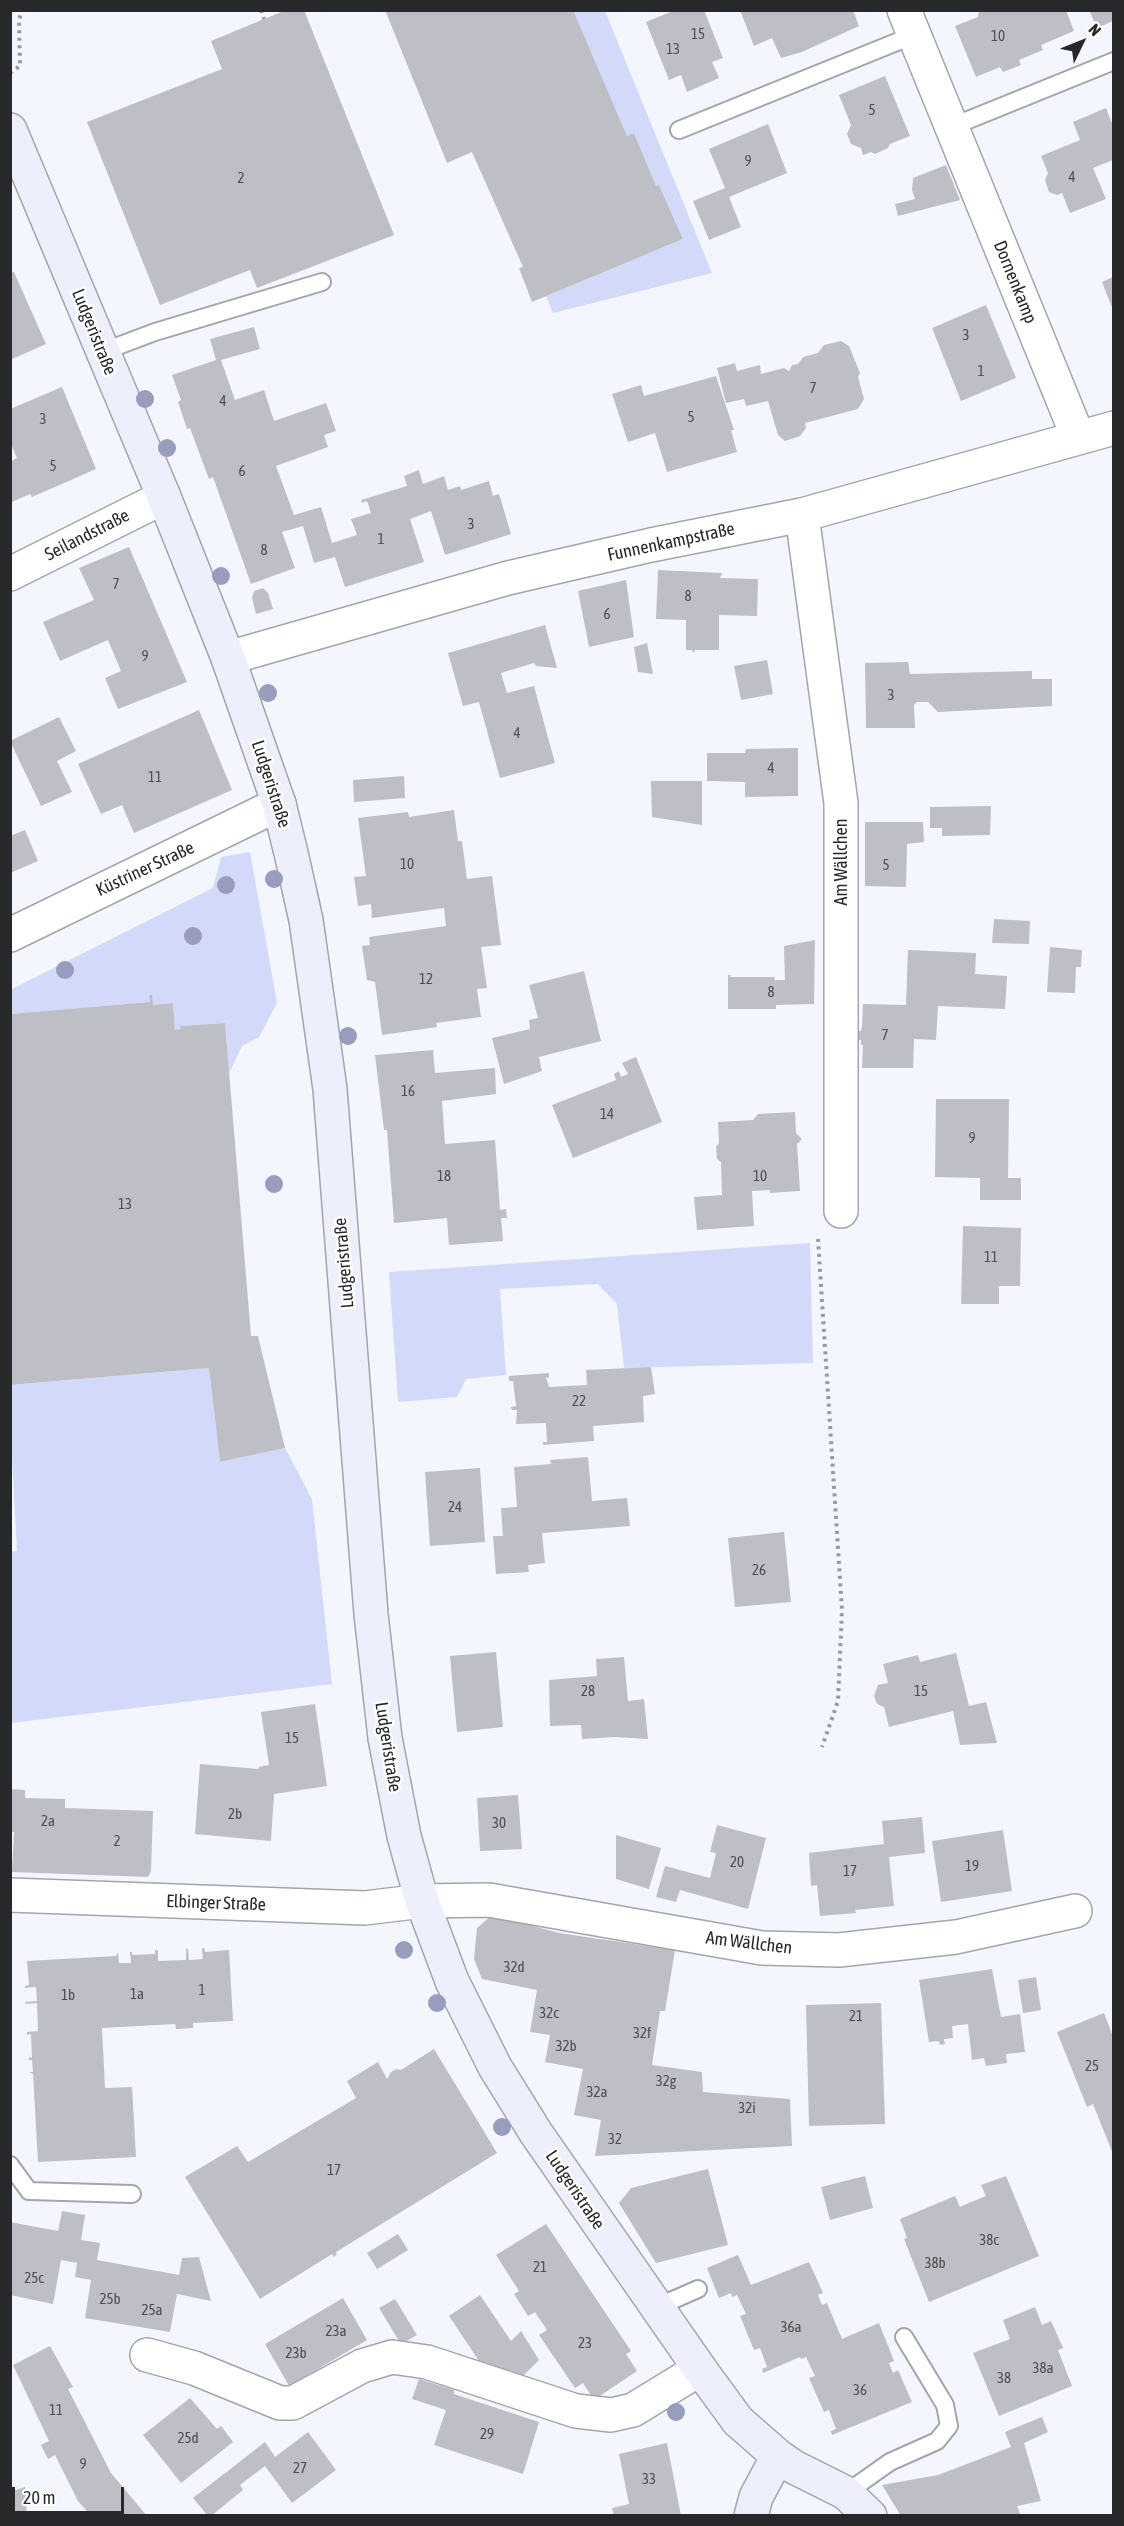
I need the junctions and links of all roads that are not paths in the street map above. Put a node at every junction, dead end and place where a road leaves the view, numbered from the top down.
1 (909, 23) edge
2 (1113, 61) edge
3 (951, 127) junction
4 (10, 130) edge
5 (679, 130) dead end
6 (322, 282) dead end
7 (102, 352) junction
8 (1113, 428) edge
9 (1078, 437) junction
10 (164, 497) junction
11 (802, 515) junction
12 (10, 574) edge
13 (228, 658) junction
14 (279, 804) junction
15 (10, 935) edge
16 (841, 1211) road end
17 (10, 1895) edge
18 (422, 1901) junction
19 (1075, 1911) dead end
20 (10, 2165) edge
21 (132, 2194) dead end
22 (698, 2289) dead end
23 (657, 2307) junction
24 (904, 2337) dead end
25 (147, 2355) dead end
26 (700, 2369) junction
27 (778, 2456) junction
28 (846, 2493) junction
29 (751, 2516) edge
30 (870, 2516) edge

1 - 3 street, Dornenkamp
1 - 5 lane, Dornenkamp
2 - 3 lane
3 - 9 street, Dornenkamp
4 - 7 street, Ludgeristraße
6 - 7 lane
7 - 10 street, Ludgeristraße
8 - 9 street, Funnenkampstraße
9 - 11 street, Funnenkampstraße
10 - 12 street, Seilandstraße
10 - 13 street, Ludgeristraße
11 - 13 street, Funnenkampstraße
11 - 16 street, Am Wällchen
13 - 14 street, Ludgeristraße
14 - 15 street, Küstriner Straße
14 - 18 street, Ludgeristraße
17 - 18 street, Elbinger Straße
18 - 19 street, Am Wällchen
18 - 23 street, Ludgeristraße
20 - 21 lane
22 - 23 lane
23 - 26 street, Ludgeristraße
24 - 28 lane
25 - 26 street
26 - 27 street, Ludgeristraße
27 - 28 street, Ludgeristraße
27 - 29 street
28 - 30 street, Ludgeristraße

